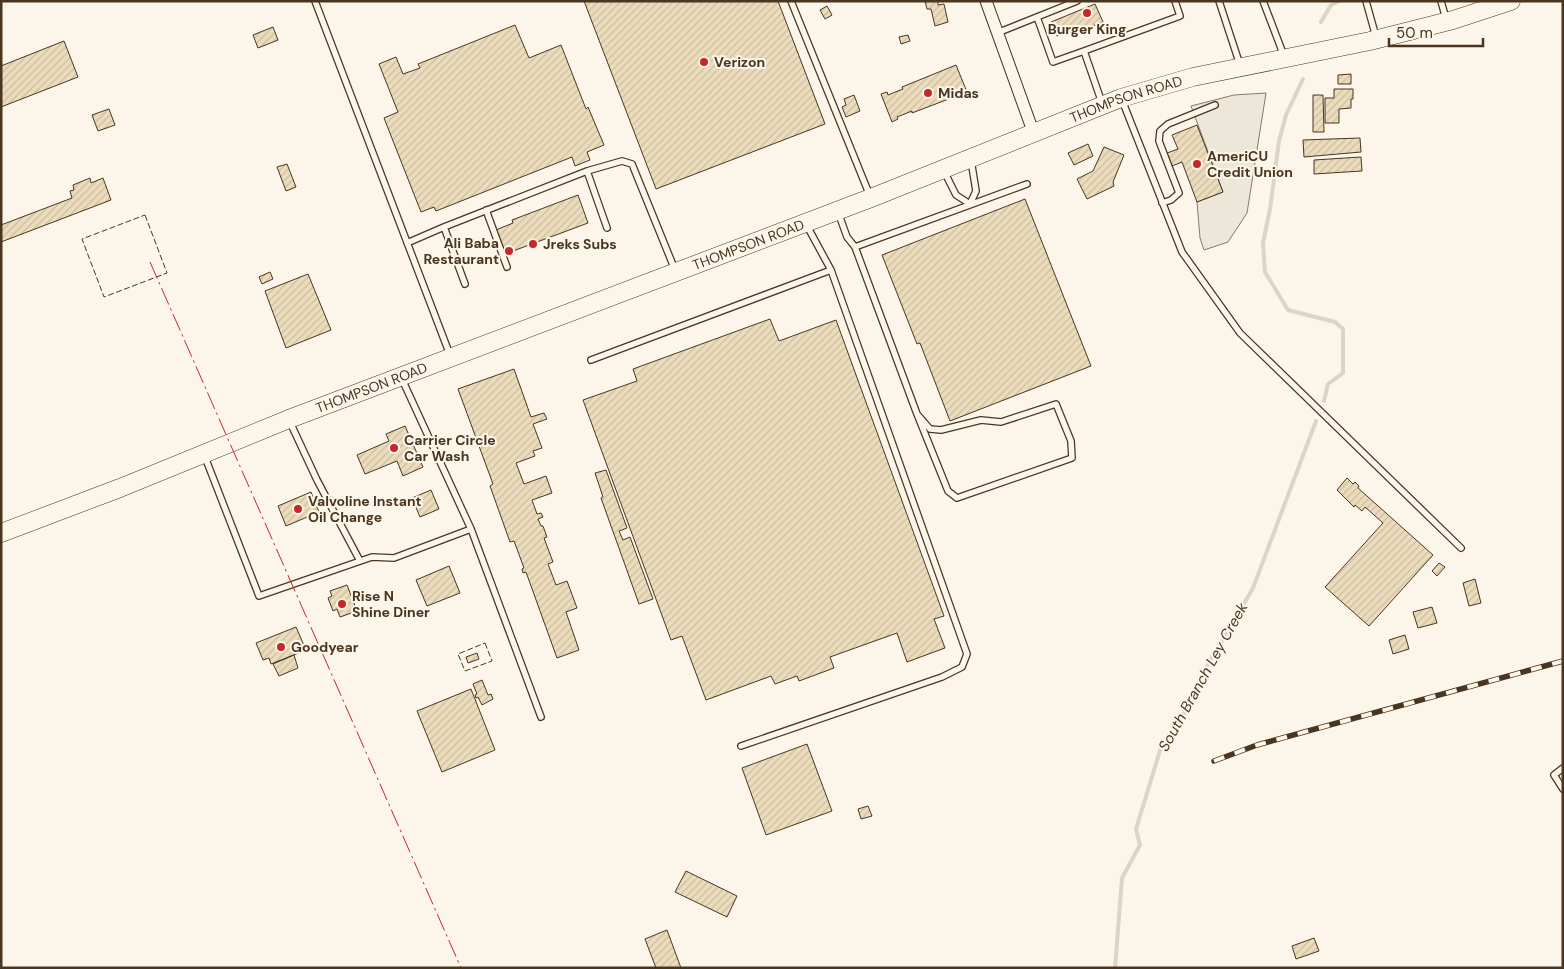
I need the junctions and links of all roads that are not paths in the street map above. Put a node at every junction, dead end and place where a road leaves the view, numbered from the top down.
1 (315, 1) edge
2 (791, 1) edge
3 (986, 1) edge
4 (1077, 1) edge
5 (1175, 1) edge
6 (1219, 1) edge
7 (1264, 1) edge
8 (1366, 1) edge
9 (1441, 1) edge
10 (1511, 1) edge
11 (1037, 17) junction
12 (1446, 21) junction
13 (997, 33) junction
14 (1376, 39) junction
15 (1084, 51) junction
16 (1284, 58) junction
17 (1240, 67) junction
18 (1121, 98) junction
19 (1103, 105) junction
20 (1215, 105) dead end
21 (1034, 134) junction
22 (971, 158) junction
23 (943, 169) junction
24 (587, 171) junction
25 (1027, 184) dead end
26 (870, 198) junction
27 (1162, 203) junction
28 (970, 204) junction
29 (486, 210) junction
30 (838, 210) junction
31 (806, 223) junction
32 (444, 227) junction
33 (607, 228) dead end
34 (408, 243) junction
35 (855, 247) junction
36 (507, 267) dead end
37 (831, 270) junction
38 (676, 272) junction
39 (465, 284) dead end
40 (451, 357) junction
41 (591, 360) dead end
42 (401, 375) junction
43 (917, 414) junction
44 (289, 419) junction
45 (204, 454) junction
46 (471, 529) junction
47 (1, 533) edge
48 (1461, 548) dead end
49 (360, 561) junction
50 (541, 717) dead end
51 (742, 746) dead end
52 (1563, 768) edge
53 (1563, 789) edge

1 - 34 lane
2 - 26 lane
3 - 13 street
4 - 11 lane
5 - 15 lane
6 - 17 lane
7 - 16 lane
8 - 14 lane
9 - 12 lane
10 - 12 main road, THOMPSON ROAD
11 - 13 lane
11 - 15 lane
12 - 14 main road, THOMPSON ROAD
13 - 21 street
14 - 16 main road, THOMPSON ROAD
15 - 19 lane
16 - 17 main road, THOMPSON ROAD
17 - 18 main road, THOMPSON ROAD
18 - 19 main road, THOMPSON ROAD
18 - 27 lane
19 - 21 main road, THOMPSON ROAD
20 - 27 lane
21 - 22 main road, THOMPSON ROAD
22 - 23 main road, THOMPSON ROAD
22 - 28 lane
23 - 26 main road, THOMPSON ROAD
23 - 28 lane
24 - 29 lane
24 - 33 lane
24 - 38 lane
25 - 28 lane
26 - 30 main road, THOMPSON ROAD
27 - 48 lane
28 - 35 lane
29 - 32 lane
29 - 36 lane
30 - 31 main road, THOMPSON ROAD
30 - 35 lane
31 - 37 lane
31 - 38 main road, THOMPSON ROAD
32 - 34 lane
32 - 39 lane
34 - 40 lane
35 - 43 lane
37 - 41 lane
37 - 51 lane
38 - 40 main road, THOMPSON ROAD
40 - 42 main road, THOMPSON ROAD
42 - 44 main road, THOMPSON ROAD
42 - 46 lane
43 - 43 lane
44 - 45 main road, THOMPSON ROAD
44 - 49 lane
45 - 47 main road, THOMPSON ROAD
45 - 49 lane
46 - 49 lane
46 - 50 lane
52 - 53 lane

